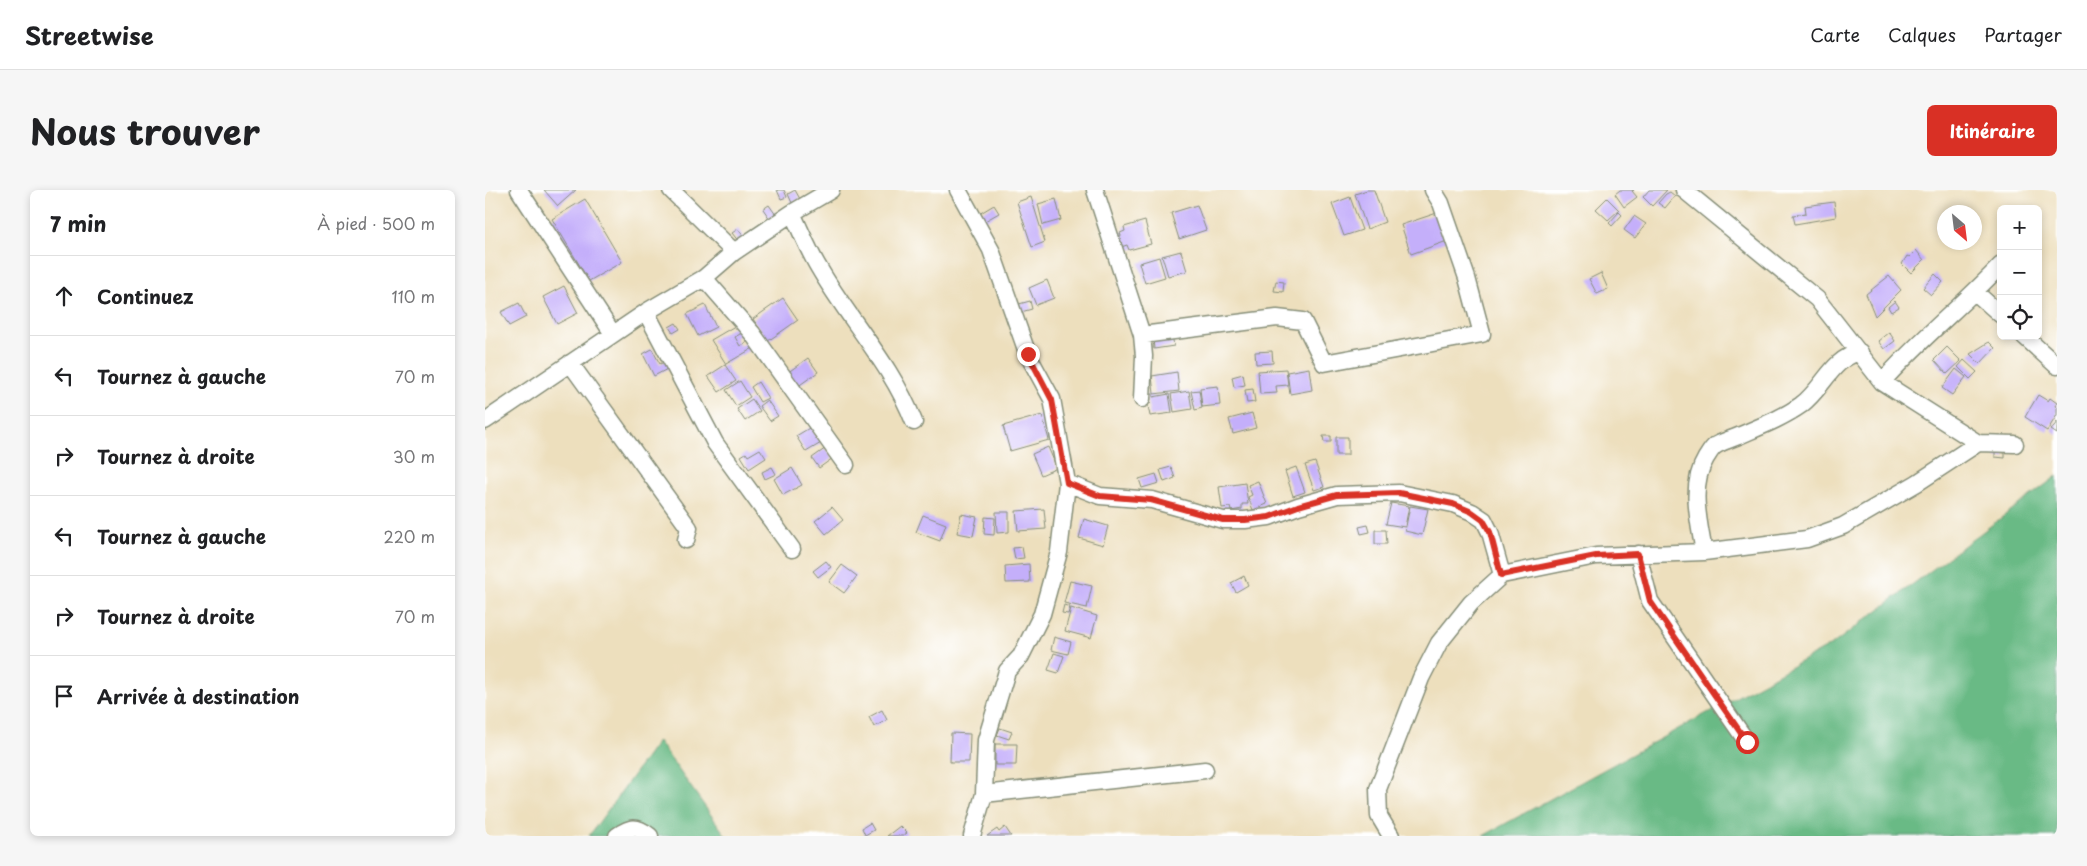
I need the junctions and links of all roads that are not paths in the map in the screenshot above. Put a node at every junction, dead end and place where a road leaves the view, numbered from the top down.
1 (519, 190) edge
2 (671, 190) edge
3 (831, 190) edge
4 (958, 190) edge
5 (1095, 190) edge
6 (1433, 190) edge
7 (1684, 190) edge
8 (792, 212) junction
9 (734, 252) junction
10 (1997, 269) edge
11 (705, 278) junction
12 (1975, 292) junction
13 (1997, 311) edge
14 (646, 312) junction
15 (613, 334) junction
16 (1142, 335) junction
17 (2028, 340) edge
18 (1860, 352) junction
19 (571, 363) junction
20 (2057, 366) edge
21 (1881, 382) junction
22 (1142, 399) dead end
23 (485, 420) edge
24 (914, 422) dead end
25 (1978, 443) junction
26 (2015, 444) dead end
27 (846, 465) dead end
28 (1067, 483) junction
29 (686, 540) dead end
30 (791, 550) dead end
31 (1704, 552) junction
32 (1638, 554) junction
33 (1501, 575) junction
34 (1747, 742) dead end
35 (1205, 770) dead end
36 (984, 794) junction
37 (617, 836) edge
38 (651, 836) edge
39 (972, 836) edge
40 (1391, 836) edge

1 - 15 street
2 - 9 street
3 - 8 street
4 - 28 street
5 - 16 street
6 - 16 street
7 - 18 street
8 - 9 street
8 - 24 street
9 - 11 street
10 - 12 street
11 - 14 street
11 - 27 street
12 - 13 street
12 - 21 street
14 - 15 street
14 - 30 street
15 - 19 street
16 - 22 street
17 - 20 street
18 - 21 street
18 - 31 street
19 - 23 street
19 - 29 street
21 - 25 street
25 - 26 street
25 - 31 street
28 - 33 street
28 - 36 street
31 - 32 street
32 - 33 street
32 - 34 street
33 - 40 street
35 - 36 street
36 - 39 street
37 - 38 street

